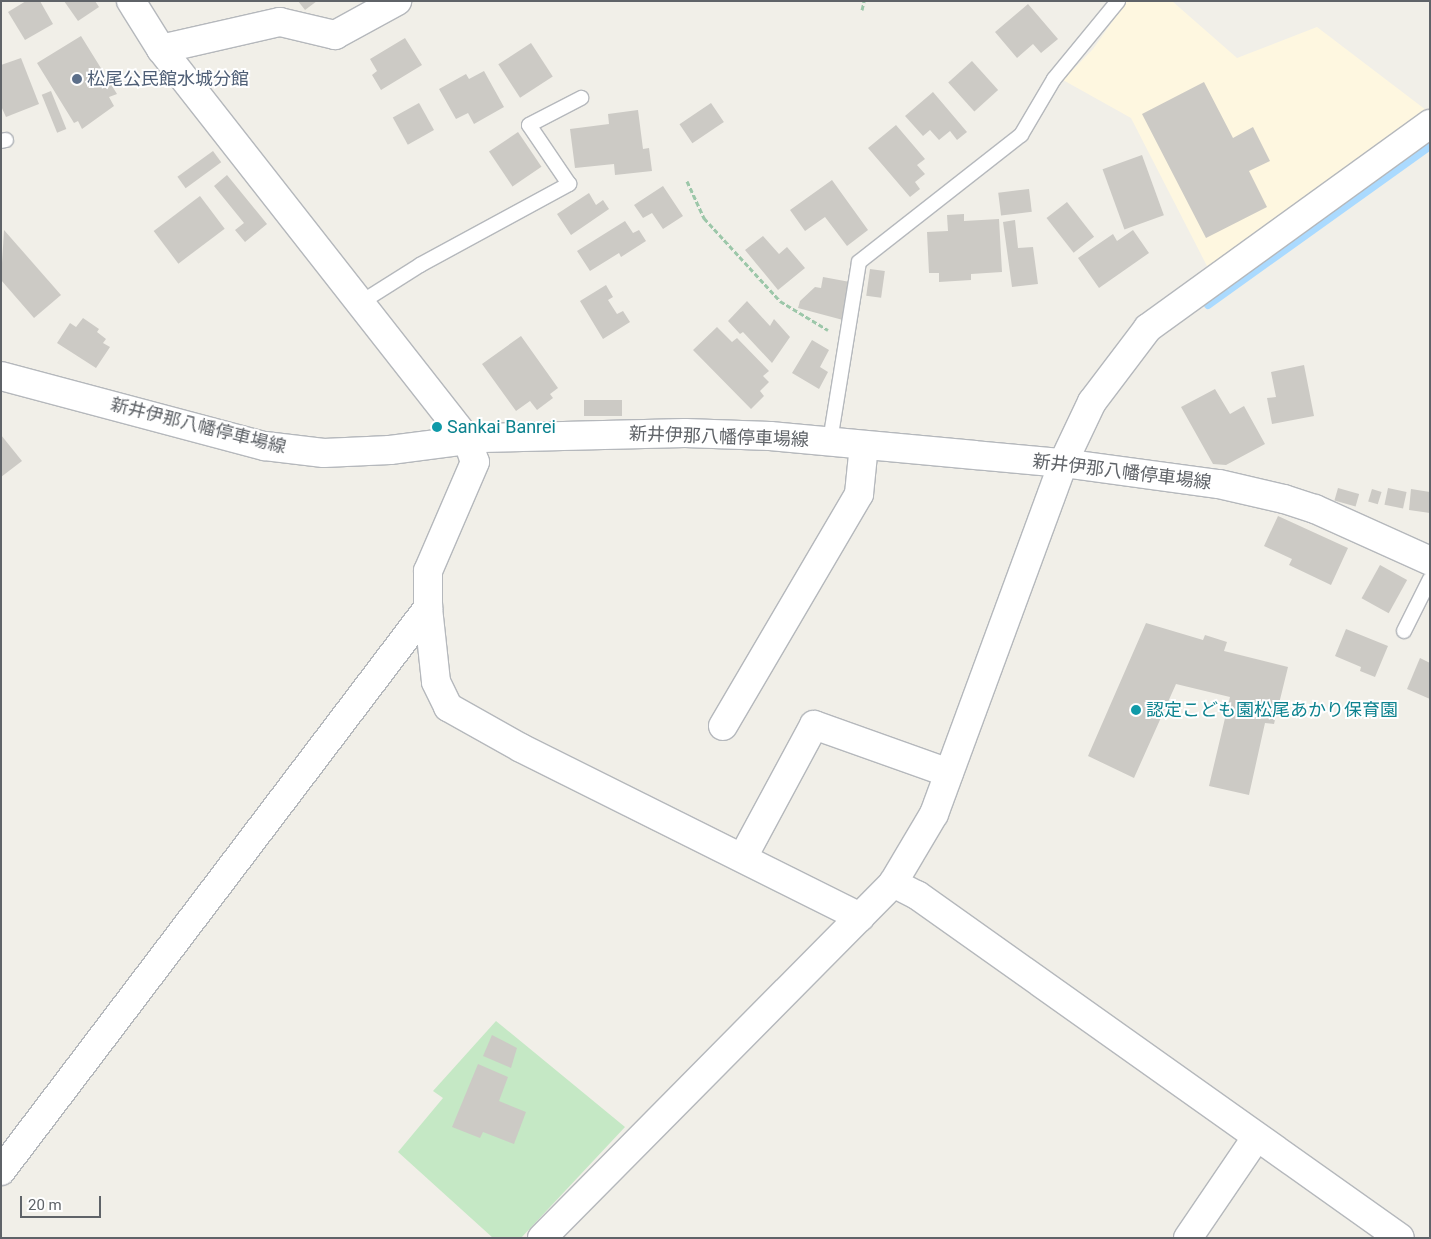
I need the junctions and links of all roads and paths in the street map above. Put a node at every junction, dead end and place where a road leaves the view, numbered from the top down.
1 (131, 1) edge
2 (398, 1) edge
3 (864, 1) edge
4 (1118, 1) edge
5 (862, 10) dead end
6 (161, 49) junction
7 (581, 98) dead end
8 (1430, 124) edge
9 (687, 181) dead end
10 (360, 303) junction
11 (846, 340) junction
12 (3, 377) edge
13 (467, 439) junction
14 (830, 441) junction
15 (864, 445) junction
16 (1062, 463) junction
17 (1430, 561) edge
18 (1430, 579) edge
19 (428, 608) junction
20 (1404, 632) dead end
21 (723, 726) dead end
22 (949, 773) junction
23 (743, 857) junction
24 (894, 883) junction
25 (860, 918) junction
26 (1256, 1138) junction
27 (1, 1172) edge
28 (542, 1238) edge
29 (1188, 1238) edge
30 (1400, 1238) edge

1 - 6 street
2 - 6 street
3 - 5 path
4 - 11 lane
6 - 10 street
7 - 10 lane
8 - 16 street
9 - 11 path
10 - 13 street
11 - 14 lane
12 - 13 street, 新井伊那八幡停車場線
13 - 14 street, 新井伊那八幡停車場線
13 - 19 street
14 - 15 street, 新井伊那八幡停車場線
15 - 16 street, 新井伊那八幡停車場線
15 - 21 street
16 - 17 street, 新井伊那八幡停車場線
16 - 22 street
18 - 20 lane
19 - 23 street
19 - 27 street
22 - 23 street
22 - 24 street
23 - 25 street
24 - 25 street
24 - 26 street
25 - 28 street
26 - 29 street
26 - 30 street

